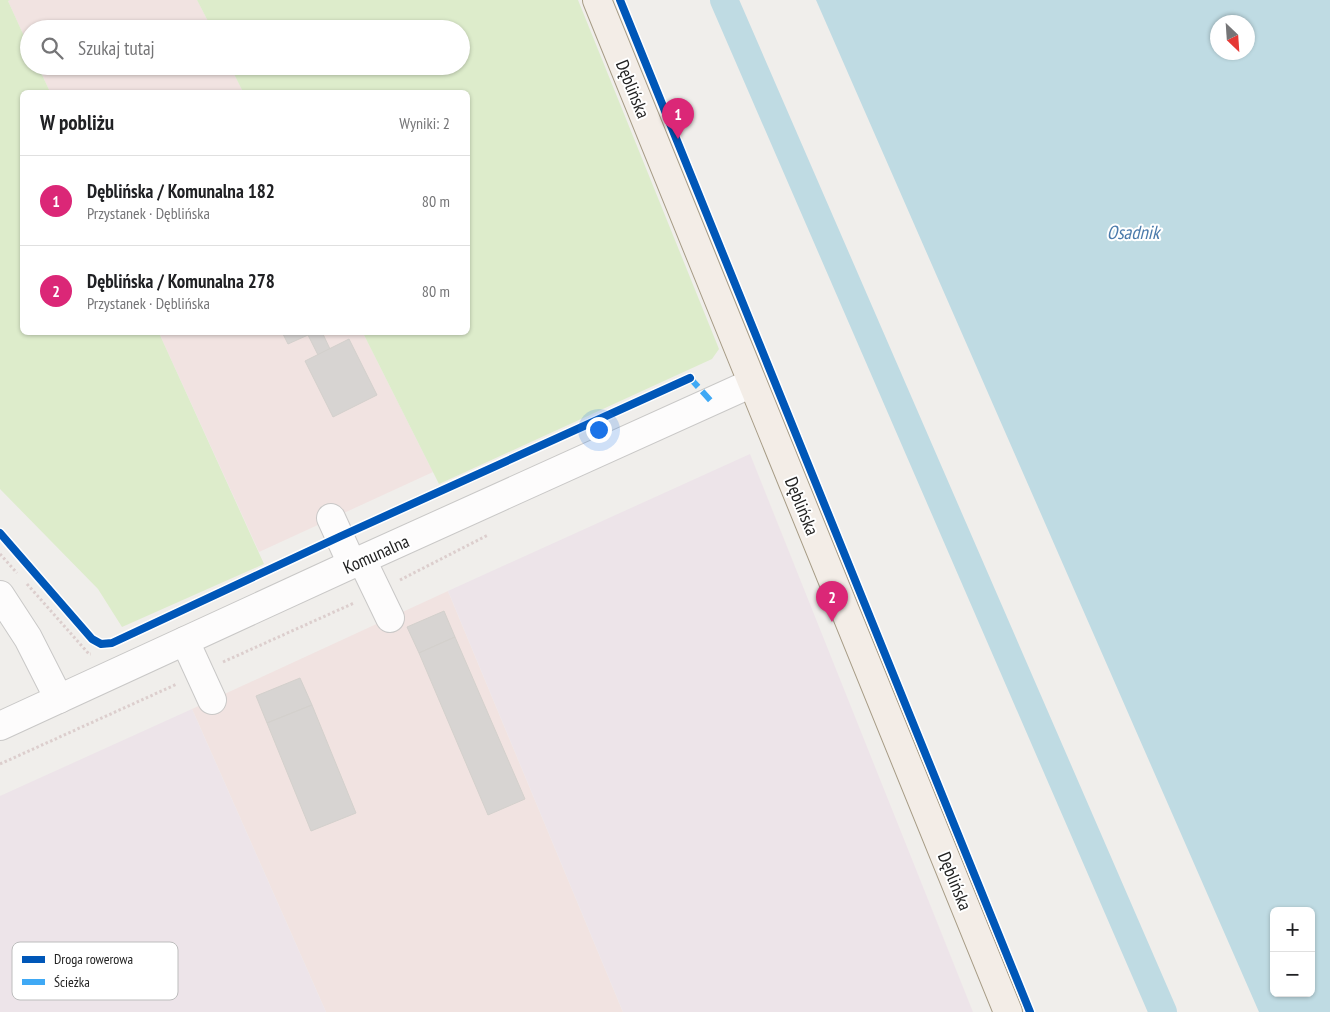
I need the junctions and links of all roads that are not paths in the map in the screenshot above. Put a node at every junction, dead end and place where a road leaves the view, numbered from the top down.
1 (597, 0) edge
2 (752, 383) junction
3 (331, 518) dead end
4 (357, 562) junction
5 (0, 595) edge
6 (390, 618) dead end
7 (184, 641) junction
8 (59, 699) junction
9 (212, 700) dead end
10 (0, 726) edge
11 (1008, 1012) edge

1 - 2 main road, Dęblińska
2 - 4 street, Komunalna
2 - 11 main road, Dęblińska
3 - 4 street
4 - 6 street
4 - 7 street, Komunalna
5 - 8 street
7 - 8 street, Komunalna
7 - 9 street
8 - 10 street, Komunalna

